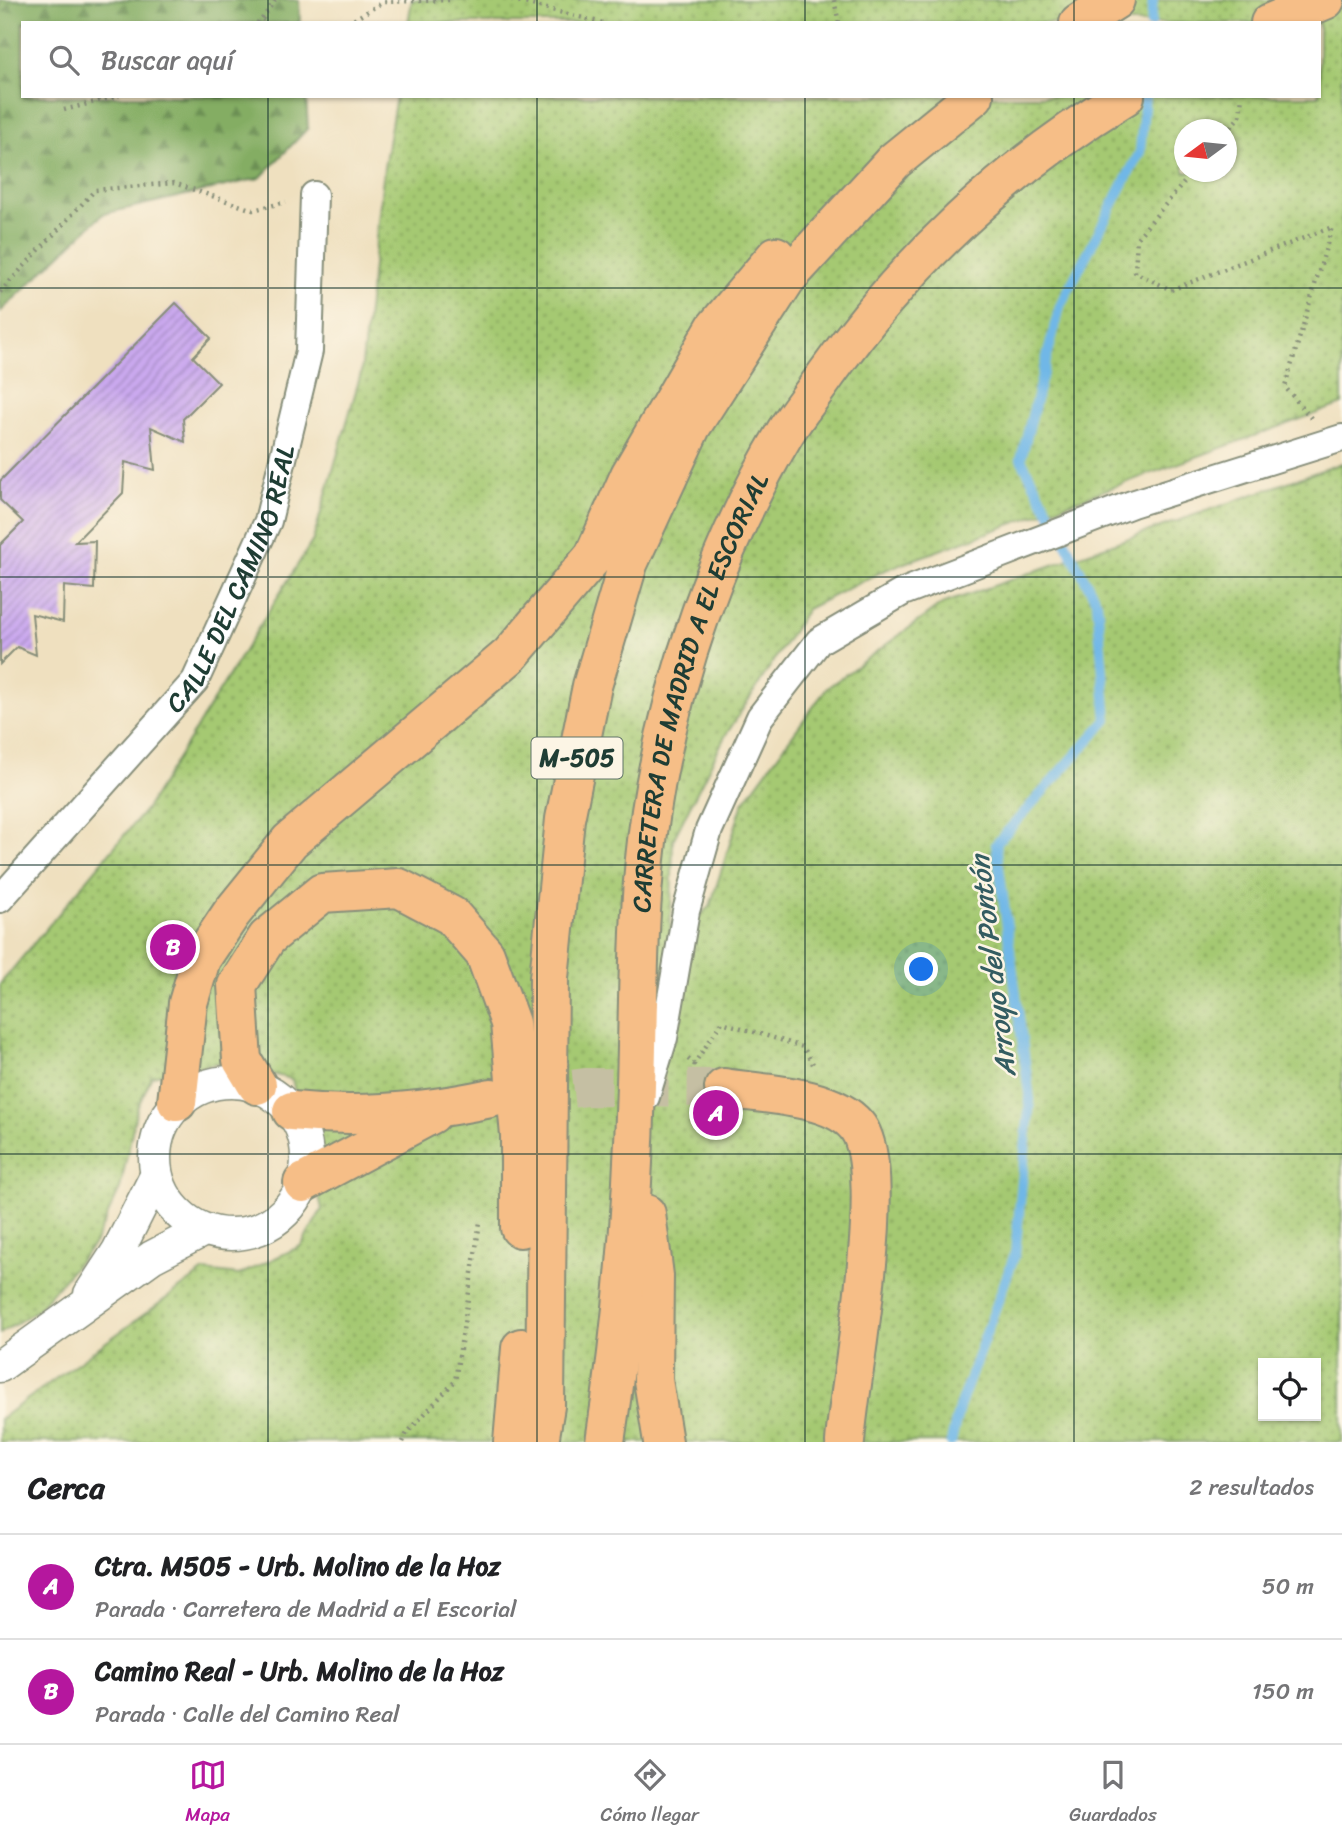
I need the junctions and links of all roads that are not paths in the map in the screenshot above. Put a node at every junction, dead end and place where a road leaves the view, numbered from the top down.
1 (1115, 0) edge
2 (1320, 1) edge
3 (1082, 21) edge
4 (1275, 21) edge
5 (972, 98) edge
6 (1122, 98) edge
7 (894, 161) junction
8 (314, 195) road end
9 (1336, 440) edge
10 (0, 899) edge
11 (257, 1085) junction
12 (724, 1088) tunnel mouth
13 (491, 1098) tunnel mouth
14 (177, 1102) junction
15 (443, 1108) junction
16 (292, 1111) junction
17 (635, 1135) junction
18 (156, 1176) junction
19 (303, 1183) junction
20 (204, 1230) junction
21 (79, 1309) junction
22 (0, 1366) edge
23 (842, 1435) edge
24 (513, 1442) edge
25 (539, 1442) edge
26 (605, 1442) edge
27 (663, 1442) edge

1 - 3 highway
2 - 4 highway
5 - 7 highway, M-505
6 - 17 highway, CARRETERA DE MADRID A EL ESCORIAL / M-505
7 - 14 highway, M-505
7 - 25 highway, M-505
8 - 10 street, CALLE DEL CAMINO REAL
9 - 17 street
11 - 14 street
11 - 16 street
11 - 24 highway
12 - 23 highway
13 - 15 highway
14 - 18 street
15 - 16 highway
15 - 19 highway
16 - 19 street
17 - 26 highway, CARRETERA DE MADRID A EL ESCORIAL / M-505
17 - 27 highway
18 - 20 street
18 - 21 street
19 - 20 street
20 - 21 street
21 - 22 street

